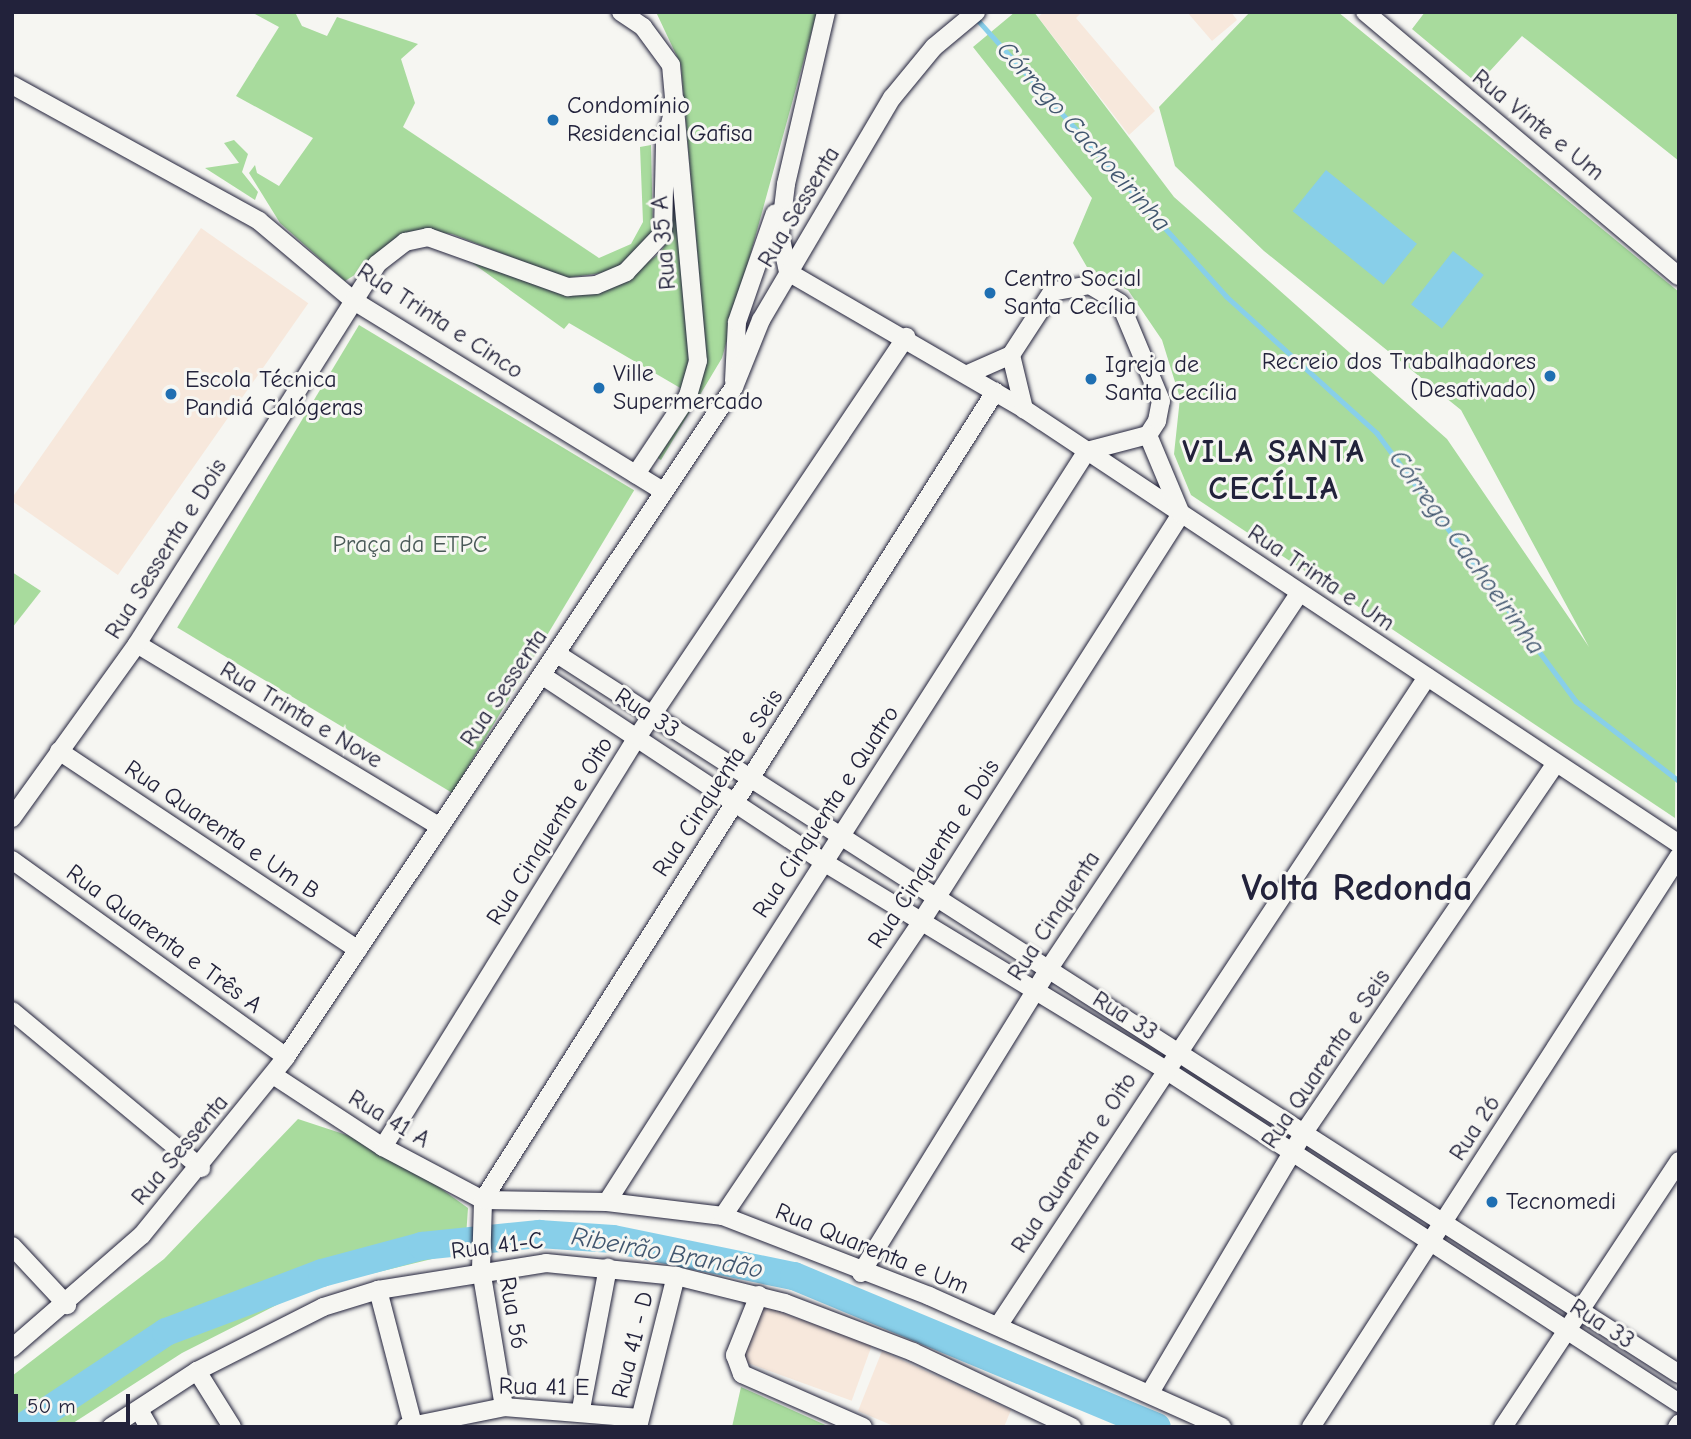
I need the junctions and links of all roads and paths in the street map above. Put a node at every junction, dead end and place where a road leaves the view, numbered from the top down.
1 (621, 12) edge
2 (826, 12) edge
3 (1366, 12) edge
4 (971, 17) edge
5 (12, 85) edge
6 (677, 101) junction
7 (786, 184) junction
8 (788, 272) junction
9 (1679, 275) edge
10 (354, 301) junction
11 (906, 337) junction
12 (1011, 355) junction
13 (968, 373) junction
14 (734, 387) junction
15 (995, 392) junction
16 (1024, 409) junction
17 (1148, 435) junction
18 (1087, 451) junction
19 (636, 474) junction
20 (663, 491) junction
21 (1181, 514) junction
22 (1299, 593) junction
23 (136, 644) junction
24 (557, 654) junction
25 (543, 676) junction
26 (1427, 677) junction
27 (654, 713) junction
28 (638, 736) junction
29 (59, 751) junction
30 (1556, 763) junction
31 (751, 776) junction
32 (733, 802) junction
33 (12, 818) edge
34 (440, 827) junction
35 (841, 835) junction
36 (1679, 844) edge
37 (1679, 856) edge
38 (12, 860) edge
39 (822, 862) junction
40 (936, 896) junction
41 (921, 922) junction
42 (358, 950) junction
43 (1050, 967) junction
44 (1035, 990) junction
45 (12, 1011) edge
46 (1175, 1051) junction
47 (286, 1057) junction
48 (1164, 1069) junction
49 (273, 1074) junction
50 (1305, 1131) junction
51 (383, 1147) junction
52 (1292, 1152) junction
53 (1679, 1161) edge
54 (201, 1168) junction
55 (483, 1200) junction
56 (607, 1202) junction
57 (723, 1216) junction
58 (1444, 1220) junction
59 (1430, 1242) junction
60 (12, 1246) edge
61 (608, 1268) junction
62 (481, 1269) junction
63 (861, 1273) junction
64 (676, 1276) junction
65 (378, 1290) junction
66 (759, 1295) junction
67 (67, 1305) junction
68 (1581, 1310) junction
69 (999, 1326) junction
70 (1569, 1332) junction
71 (12, 1348) edge
72 (197, 1371) junction
73 (1679, 1374) edge
74 (1151, 1391) junction
75 (1679, 1403) edge
76 (504, 1407) junction
77 (581, 1409) junction
78 (1035, 1409) junction
79 (139, 1410) junction
80 (639, 1423) edge
81 (410, 1426) edge
82 (111, 1427) edge
83 (149, 1427) edge
84 (232, 1427) edge
85 (863, 1427) edge
86 (1029, 1427) edge
87 (1072, 1427) edge
88 (1222, 1427) edge
89 (1311, 1427) edge
90 (1503, 1427) edge

1 - 6 street, Rua 35 A
2 - 7 street
3 - 9 street, Rua Vinte e Um
4 - 8 street, Rua Sessenta
5 - 10 street, Rua Trinta e Cinco
6 - 10 street, Rua Sessenta e Dois
6 - 19 street, Rua 35 A
7 - 8 street
7 - 14 street
8 - 11 street, Rua Trinta e Um
8 - 14 street, Rua Sessenta
10 - 19 street, Rua Trinta e Cinco
10 - 23 street, Rua Sessenta e Dois
11 - 13 street, Rua Trinta e Um
11 - 27 street, Rua Cinquenta e Oito
12 - 13 street
12 - 16 street
12 - 17 street
13 - 15 street, Rua Trinta e Um
14 - 20 street, Rua Sessenta
15 - 16 street, Rua Trinta e Um
15 - 31 street, Rua Cinquenta e Seis
16 - 18 street, Rua Trinta e Um
17 - 18 street
17 - 21 street
18 - 21 street, Rua Trinta e Um
18 - 35 street, Rua Cinquenta e Quatro
19 - 20 street, Rua Trinta e Cinco
20 - 24 street, Rua Sessenta
21 - 22 street, Rua Trinta e Um
21 - 40 street, Rua Cinquenta e Dois
22 - 26 street, Rua Trinta e Um
22 - 43 street, Rua Cinquenta
23 - 29 street, Rua Sessenta e Dois
23 - 34 street, Rua Trinta e Nove
24 - 25 street, Rua Sessenta
24 - 27 street, Rua 33
25 - 28 street, Rua 33
25 - 34 street, Rua Sessenta
26 - 30 street, Rua Trinta e Um
26 - 46 street, Rua Quarenta e Oito
27 - 28 street, Rua Cinquenta e Oito
27 - 31 street, Rua 33
28 - 32 street, Rua 33
28 - 51 street, Rua Cinquenta e Oito
29 - 33 street, Rua Sessenta e Dois
29 - 42 street, Rua Quarenta e Um B
30 - 36 street, Rua Trinta e Um
30 - 50 street, Rua Quarenta e Seis
31 - 32 street, Rua Cinquenta e Seis
31 - 35 street, Rua 33
32 - 39 street, Rua 33
32 - 55 street, Rua Cinquenta e Seis
34 - 42 street, Rua Sessenta
35 - 39 street, Rua Cinquenta e Quatro
35 - 40 street, Rua 33
37 - 58 street, Rua 26
38 - 47 street, Rua Quarenta e Três A
39 - 41 street, Rua 33
39 - 56 street, Rua Cinquenta e Quatro
40 - 41 street, Rua Cinquenta e Dois
40 - 43 street, Rua 33
41 - 44 street, Rua 33
41 - 57 street, Rua Cinquenta e Dois
42 - 47 street, Rua Sessenta
43 - 44 street, Rua Cinquenta
43 - 46 street, Rua 33
44 - 48 street, Rua 33
44 - 63 street, Rua Cinquenta
45 - 54 street
46 - 48 street, Rua Quarenta e Oito
46 - 50 street, Rua 33
47 - 49 street, Rua Sessenta
48 - 52 street, Rua 33
48 - 69 street, Rua Quarenta e Oito
49 - 51 street, Rua 41 A
49 - 54 street, Rua Sessenta
50 - 52 street, Rua Quarenta e Seis
50 - 58 street, Rua 33
51 - 55 street, Rua 41 A
52 - 59 street, Rua 33
52 - 74 street, Rua Quarenta e Seis
53 - 68 street
54 - 67 street, Rua Sessenta
55 - 56 street, Rua Quarenta e Um
55 - 62 street, Rua 56
56 - 57 street, Rua Quarenta e Um
57 - 63 street, Rua Quarenta e Um
58 - 59 street, Rua 26
58 - 68 street, Rua 33
59 - 70 street, Rua 33
59 - 89 street, Rua 26
60 - 67 street
61 - 62 street, Rua 41-C
61 - 64 street, Rua 41-C
61 - 77 street
62 - 65 street, Rua 41-C
62 - 76 street, Rua 56
63 - 69 street, Rua Quarenta e Um
64 - 66 street, Rua 41-C
64 - 80 street, Rua 41 - D
65 - 72 street, Rua 41-C
65 - 81 street
66 - 78 street, Rua 41-C
66 - 85 street
67 - 71 street, Rua Sessenta
68 - 70 street
68 - 73 street, Rua 33
69 - 74 street, Rua Quarenta e Um
70 - 75 street, Rua 33
70 - 90 street
72 - 79 street, Rua 41-C
72 - 84 street
74 - 88 street, Rua Quarenta e Um
76 - 77 street, Rua 41 E
76 - 81 street, Rua 41 E
77 - 80 street, Rua 41 E
78 - 86 street
78 - 87 street, Rua 41-C
79 - 82 street, Rua 41-C
79 - 83 street

